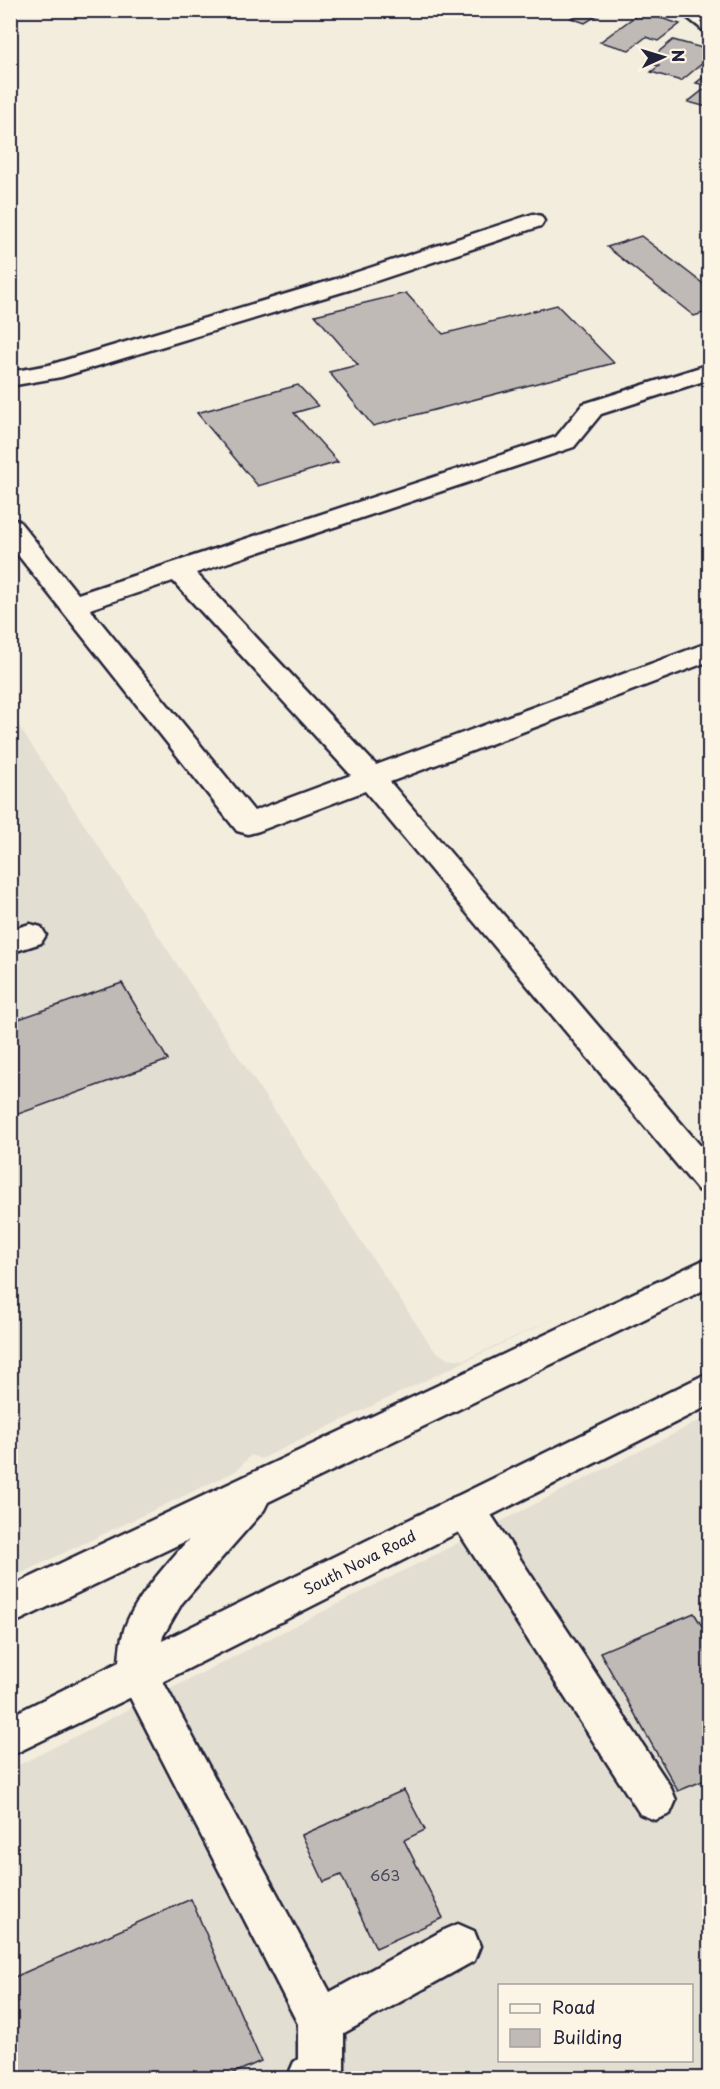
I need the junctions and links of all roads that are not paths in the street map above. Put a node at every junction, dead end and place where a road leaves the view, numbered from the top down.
1 (687, 10) edge
2 (710, 26) edge
3 (533, 221) dead end
4 (710, 371) edge
5 (10, 380) edge
6 (10, 527) edge
7 (178, 570) junction
8 (73, 605) junction
9 (710, 651) edge
10 (370, 778) junction
11 (710, 1181) edge
12 (710, 1271) edge
13 (710, 1388) edge
14 (260, 1487) junction
15 (466, 1510) junction
16 (10, 1607) edge
17 (138, 1674) junction
18 (10, 1737) edge
19 (655, 1800) dead end
20 (458, 1946) dead end
21 (321, 2021) junction
22 (310, 2079) edge

1 - 2 main road
3 - 5 main road
4 - 7 main road
6 - 8 main road
7 - 8 main road
7 - 10 main road
8 - 10 main road
9 - 10 main road
10 - 11 main road
12 - 14 main road
13 - 15 main road, South Nova Road
14 - 16 main road
14 - 17 main road
15 - 17 main road, South Nova Road
15 - 19 main road
17 - 18 main road, South Nova Road
17 - 21 main road
20 - 21 main road
21 - 22 main road

